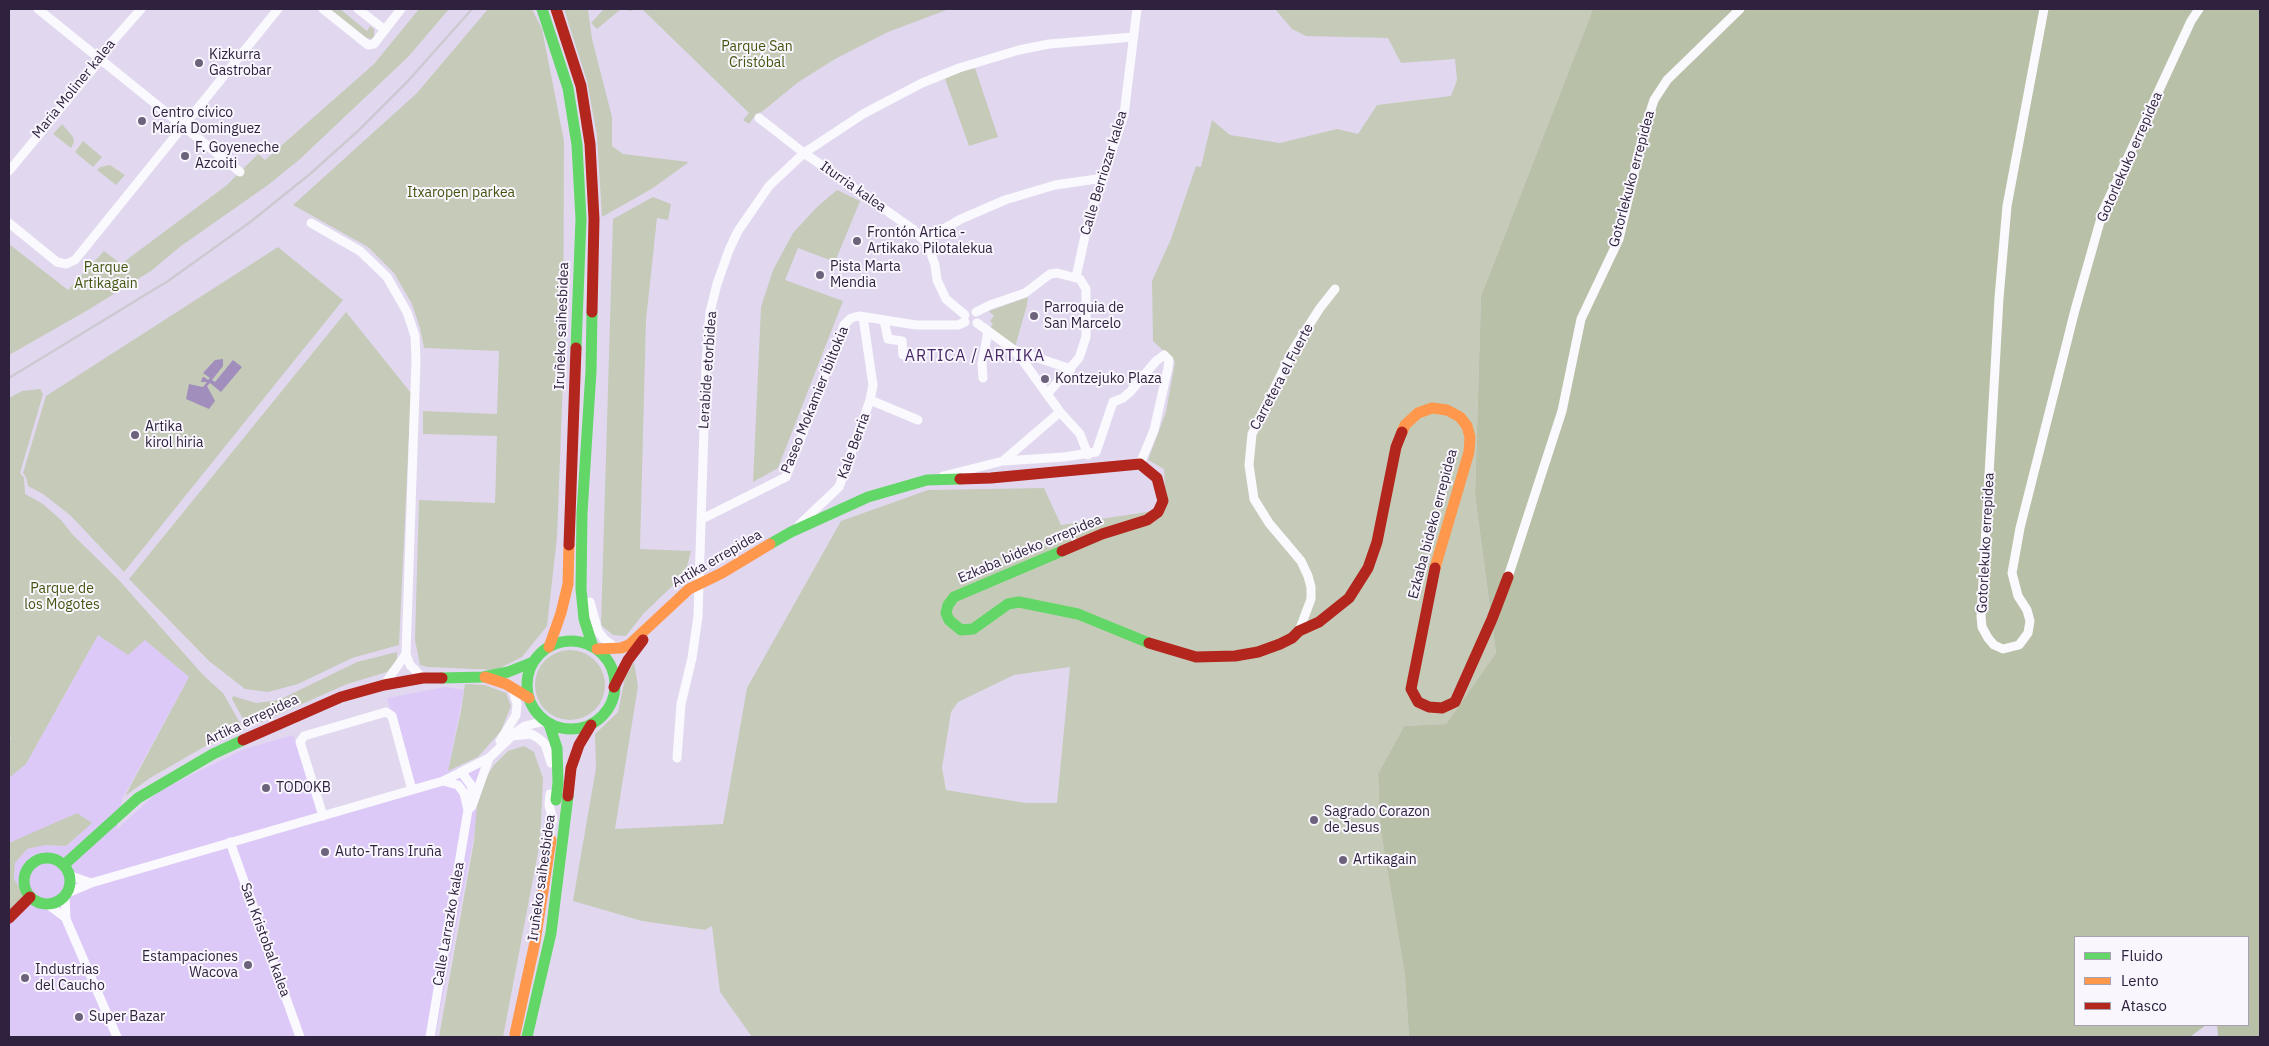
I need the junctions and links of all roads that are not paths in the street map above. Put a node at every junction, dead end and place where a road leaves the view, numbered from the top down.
1 (38, 9) edge
2 (141, 9) edge
3 (278, 9) edge
4 (323, 9) edge
5 (358, 9) edge
6 (388, 9) edge
7 (542, 9) edge
8 (556, 9) edge
9 (1136, 9) edge
10 (1740, 9) edge
11 (2044, 9) edge
12 (2199, 9) edge
13 (399, 12) edge
14 (385, 30) junction
15 (1133, 37) junction
16 (101, 59) junction
17 (759, 118) dead end
18 (182, 125) junction
19 (804, 153) junction
20 (9, 171) edge
21 (240, 172) dead end
22 (1104, 178) junction
23 (311, 222) dead end
24 (9, 223) edge
25 (924, 240) junction
26 (1076, 277) junction
27 (1335, 289) dead end
28 (976, 312) junction
29 (863, 317) junction
30 (965, 318) junction
31 (884, 320) junction
32 (977, 323) junction
33 (988, 330) junction
34 (1014, 350) junction
35 (923, 354) dead end
36 (1071, 369) junction
37 (983, 378) dead end
38 (1047, 394) junction
39 (870, 400) junction
40 (1060, 412) junction
41 (918, 420) dead end
42 (1088, 455) junction
43 (1003, 461) junction
44 (1140, 464) junction
45 (936, 479) junction
46 (702, 519) junction
47 (791, 532) junction
48 (581, 571) junction
49 (1508, 577) joint
50 (699, 585) junction
51 (660, 615) junction
52 (1299, 631) junction
53 (549, 647) junction
54 (595, 648) junction
55 (616, 648) junction
56 (406, 654) junction
57 (533, 662) junction
58 (483, 676) junction
59 (423, 678) junction
60 (384, 685) junction
61 (512, 687) junction
62 (614, 687) junction
63 (529, 698) junction
64 (547, 723) junction
65 (591, 725) junction
66 (511, 736) junction
67 (489, 758) junction
68 (677, 758) dead end
69 (473, 767) junction
70 (462, 773) junction
71 (443, 781) junction
72 (412, 790) junction
73 (474, 798) junction
74 (468, 810) junction
75 (323, 816) junction
76 (553, 820) junction
77 (230, 842) junction
78 (65, 864) junction
79 (70, 876) junction
80 (91, 883) junction
81 (66, 895) junction
82 (30, 897) junction
83 (47, 904) junction
84 (9, 918) edge
85 (66, 919) junction
86 (116, 1037) edge
87 (300, 1037) edge
88 (430, 1037) edge
89 (515, 1037) edge
90 (527, 1037) edge

1 - 16 street
2 - 16 street, Maria Moliner kalea
3 - 18 street
4 - 14 street
5 - 14 street
6 - 13 street
7 - 53 main road, Iruñeko saihesbidea
8 - 48 main road, Iruñeko saihesbidea
9 - 15 street, Calle Berriozar kalea
10 - 49 street, Gotorlekuko errepidea
11 - 12 street, Gotorlekuko errepidea
13 - 14 street
15 - 19 street, Lerabide etorbidea
15 - 22 street, Calle Berriozar kalea
16 - 18 street
16 - 20 street, Maria Moliner kalea
17 - 19 street, Iturria kalea
18 - 21 street
18 - 24 street
19 - 25 street, Iturria kalea
19 - 46 street, Lerabide etorbidea
22 - 25 street
22 - 26 street, Calle Berriozar kalea
23 - 56 street
25 - 30 street, Iturria kalea
26 - 28 street
26 - 36 street
27 - 52 street, Carretera el Fuerte
28 - 30 street
28 - 32 street
29 - 31 street, Paseo Mokamier ibiltokia
29 - 39 street, Kale Berria
29 - 46 street, Paseo Mokamier ibiltokia
30 - 31 street, Paseo Mokamier ibiltokia
30 - 32 street
31 - 35 street
32 - 33 street
33 - 34 street
33 - 37 street
34 - 36 street
34 - 38 street
36 - 38 street
38 - 40 street
39 - 41 street, Kale Berria
39 - 47 street, Kale Berria
40 - 42 street
40 - 43 street
42 - 43 street
42 - 44 street
43 - 45 street
44 - 45 main road
44 - 52 main road, Ezkaba bideko errepidea
45 - 47 main road
46 - 50 street, Lerabide etorbidea
47 - 50 main road, Artika errepidea
48 - 54 main road, Iruñeko saihesbidea
48 - 55 street, Iruñeko saihesbidea
49 - 52 main road, Ezkaba bideko errepidea
50 - 51 main road, Artika errepidea
50 - 68 street, Lerabide etorbidea
51 - 55 main road, Artika errepidea
51 - 62 main road, Artika errepidea
53 - 54 main road
53 - 57 main road
54 - 55 main road, Artika errepidea
54 - 62 main road
56 - 59 street
56 - 60 street
57 - 58 main road, Artika errepidea
57 - 63 main road
58 - 59 main road, Artika errepidea
58 - 61 main road, Artika errepidea
59 - 60 main road, Artika errepidea
60 - 78 main road, Artika errepidea
61 - 63 main road, Artika errepidea
61 - 69 street
62 - 65 main road
63 - 64 main road
64 - 65 main road
64 - 66 street
64 - 76 main road, Iruñeko saihesbidea
65 - 90 main road, Iruñeko saihesbidea
66 - 67 street
66 - 76 street
67 - 69 street
67 - 73 street, Calle Larrazko kalea
69 - 70 street
70 - 71 street
70 - 73 street
71 - 72 street
71 - 74 street
72 - 75 street
72 - 75 street
73 - 74 street, Calle Larrazko kalea
74 - 88 street, Calle Larrazko kalea
75 - 77 street
76 - 89 main road, Iruñeko saihesbidea
77 - 80 street
77 - 87 street, San Kristobal kalea
78 - 79 main road
78 - 82 main road
79 - 80 street
79 - 81 main road
80 - 81 street
81 - 83 main road
81 - 85 street
82 - 83 main road
82 - 84 main road
83 - 85 street
85 - 86 street

